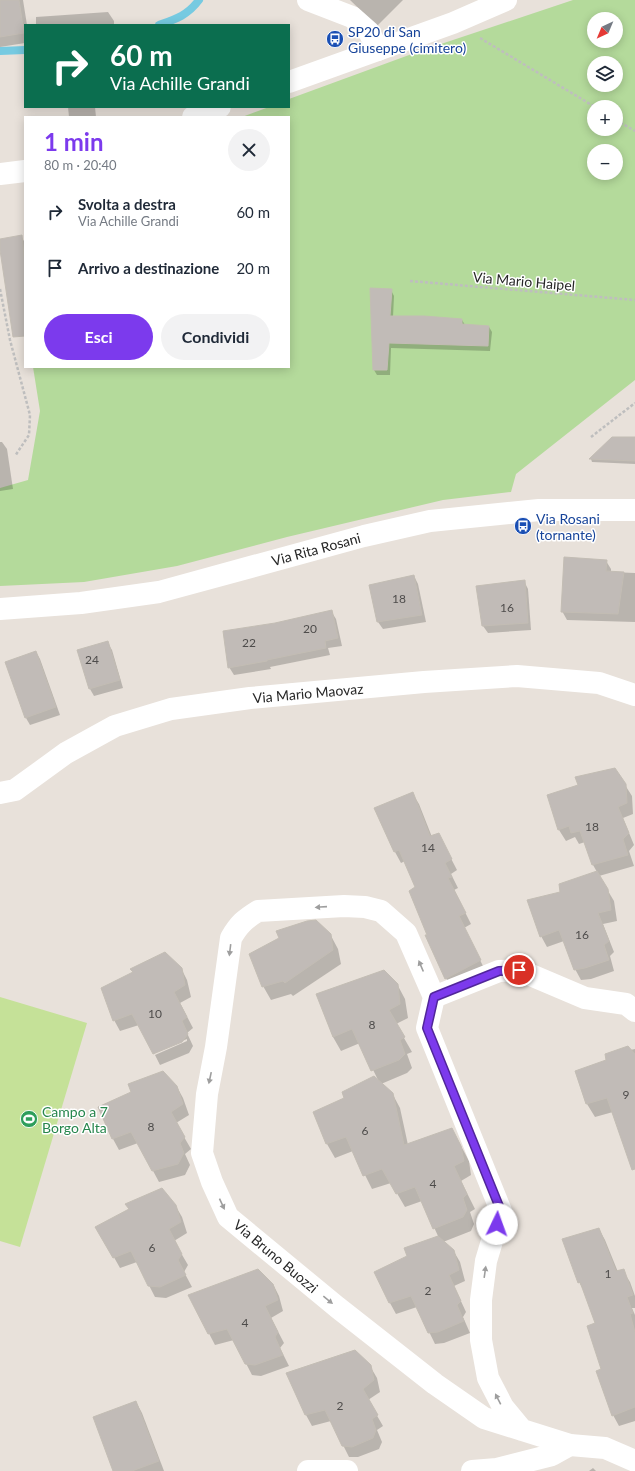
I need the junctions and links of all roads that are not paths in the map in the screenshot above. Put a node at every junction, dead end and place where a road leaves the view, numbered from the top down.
1 (308, 0) edge
2 (506, 0) edge
3 (378, 50) junction
4 (290, 82) edge
5 (217, 108) edge
6 (196, 116) edge
7 (24, 171) edge
8 (0, 174) edge
9 (635, 510) edge
10 (0, 609) edge
11 (635, 695) edge
12 (0, 794) edge
13 (434, 997) junction
14 (635, 1012) edge
15 (522, 1430) junction
16 (570, 1445) junction
17 (635, 1462) edge
18 (308, 1471) edge
19 (347, 1471) edge
20 (472, 1471) edge

1 - 3 street
2 - 3 street
3 - 4 street
5 - 6 street
7 - 8 street
9 - 10 street, Via Rita Rosani
11 - 12 street, Via Mario Maovaz
13 - 14 street
15 -> 13 street
13 -> 15 street, Via Bruno Buozzi
15 - 16 street, Via Bruno Buozzi
16 - 17 street, Via Bruno Buozzi
16 - 20 street
18 - 19 street

